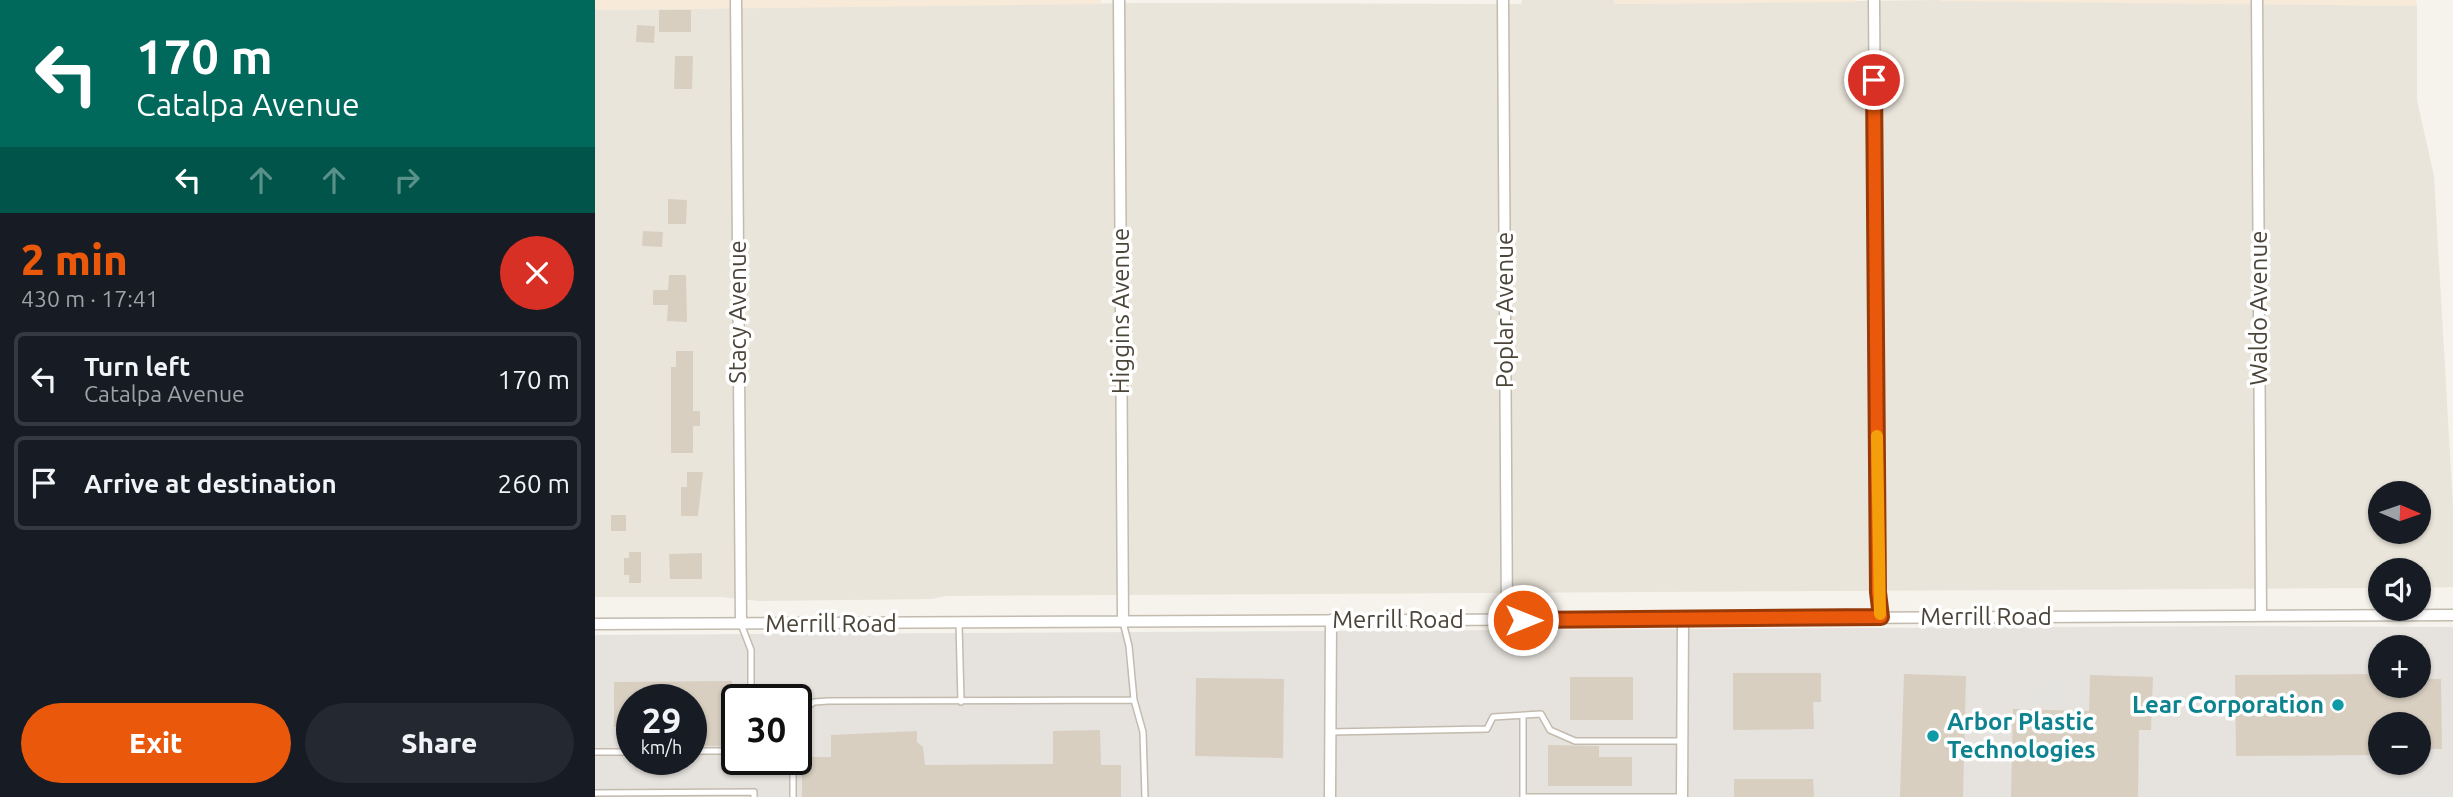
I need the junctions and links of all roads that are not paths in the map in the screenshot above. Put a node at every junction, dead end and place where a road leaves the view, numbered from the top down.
1 (736, 0) edge
2 (1119, 0) edge
3 (1503, 0) edge
4 (1874, 0) edge
5 (2257, 0) edge
6 (2261, 615) junction
7 (2453, 615) edge
8 (1881, 617) junction
9 (1683, 619) junction
10 (1331, 620) junction
11 (1507, 620) junction
12 (1123, 622) junction
13 (959, 623) junction
14 (595, 624) edge
15 (741, 624) junction
16 (751, 684) edge
17 (1134, 700) junction
18 (961, 702) junction
19 (812, 703) edge
20 (1523, 715) junction
21 (1330, 732) junction
22 (1682, 741) junction
23 (595, 752) edge
24 (616, 752) edge
25 (793, 775) edge
26 (595, 793) edge
27 (754, 797) edge
28 (793, 797) edge
29 (1145, 797) edge
30 (1330, 797) edge
31 (1523, 797) edge
32 (1682, 797) edge

1 - 15 street, Stacy Avenue
2 - 12 street, Higgins Avenue
3 - 11 street, Poplar Avenue
4 - 8 street
5 - 6 street, Waldo Avenue
6 - 7 street, Merrill Road
6 - 8 street, Merrill Road
8 - 9 street, Merrill Road
9 - 11 street, Merrill Road
9 - 22 street
10 - 11 street, Merrill Road
10 - 12 street, Merrill Road
10 - 21 street
12 - 13 street, Merrill Road
12 - 17 lane
13 - 15 street, Merrill Road
13 - 18 lane
14 - 15 street, Merrill Road
15 - 16 lane
17 - 18 lane
17 - 29 lane
18 - 19 lane
20 - 21 lane
20 - 22 lane
20 - 31 lane
21 - 30 street
22 - 32 street
23 - 24 lane
25 - 28 lane
26 - 27 lane
31 - 32 lane

